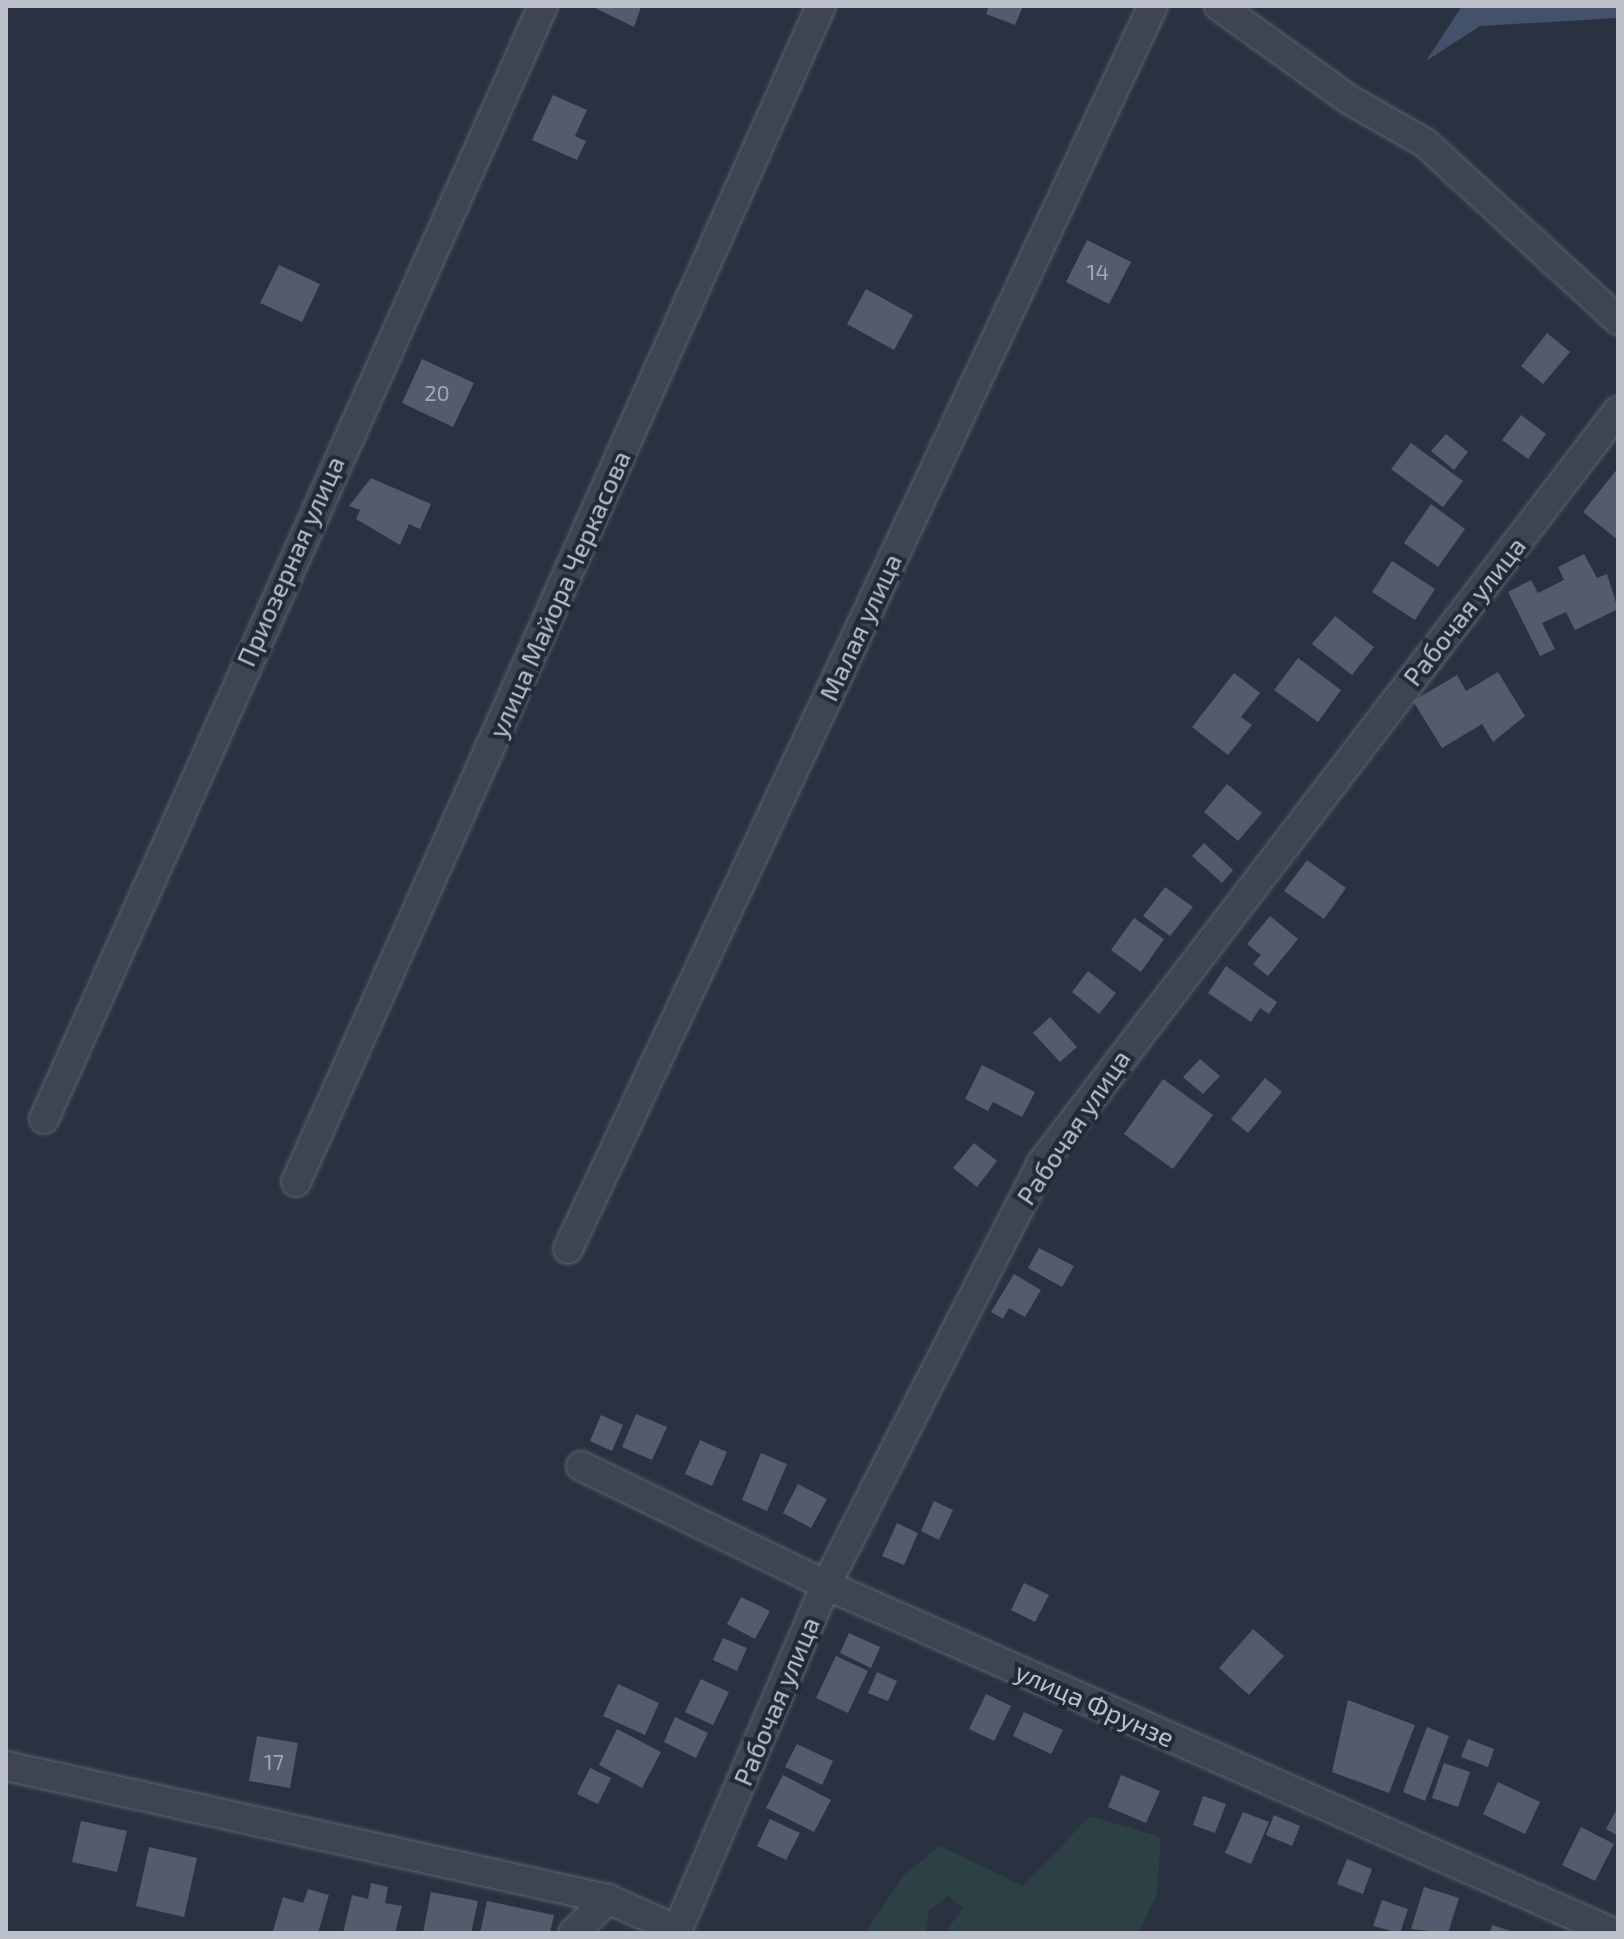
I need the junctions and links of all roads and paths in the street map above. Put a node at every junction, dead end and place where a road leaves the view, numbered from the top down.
1 (543, 6) edge
2 (821, 6) edge
3 (1153, 6) edge
4 (1219, 6) edge
5 (1618, 320) edge
6 (1618, 411) edge
7 (44, 1119) dead end
8 (296, 1182) dead end
9 (568, 1249) dead end
10 (581, 1466) dead end
11 (826, 1585) junction
12 (6, 1766) edge
13 (608, 1899) junction
14 (676, 1932) edge
15 (573, 1933) edge
16 (1614, 1933) edge

1 - 7 street, Приозерная улица
2 - 8 street, улица Майора Черкасова
3 - 9 street, Малая улица
4 - 5 street
6 - 11 street, Рабочая улица
10 - 11 street, улица Фрунзе
11 - 14 street, Рабочая улица
11 - 16 street, улица Фрунзе
12 - 13 street
13 - 14 street
13 - 15 street

